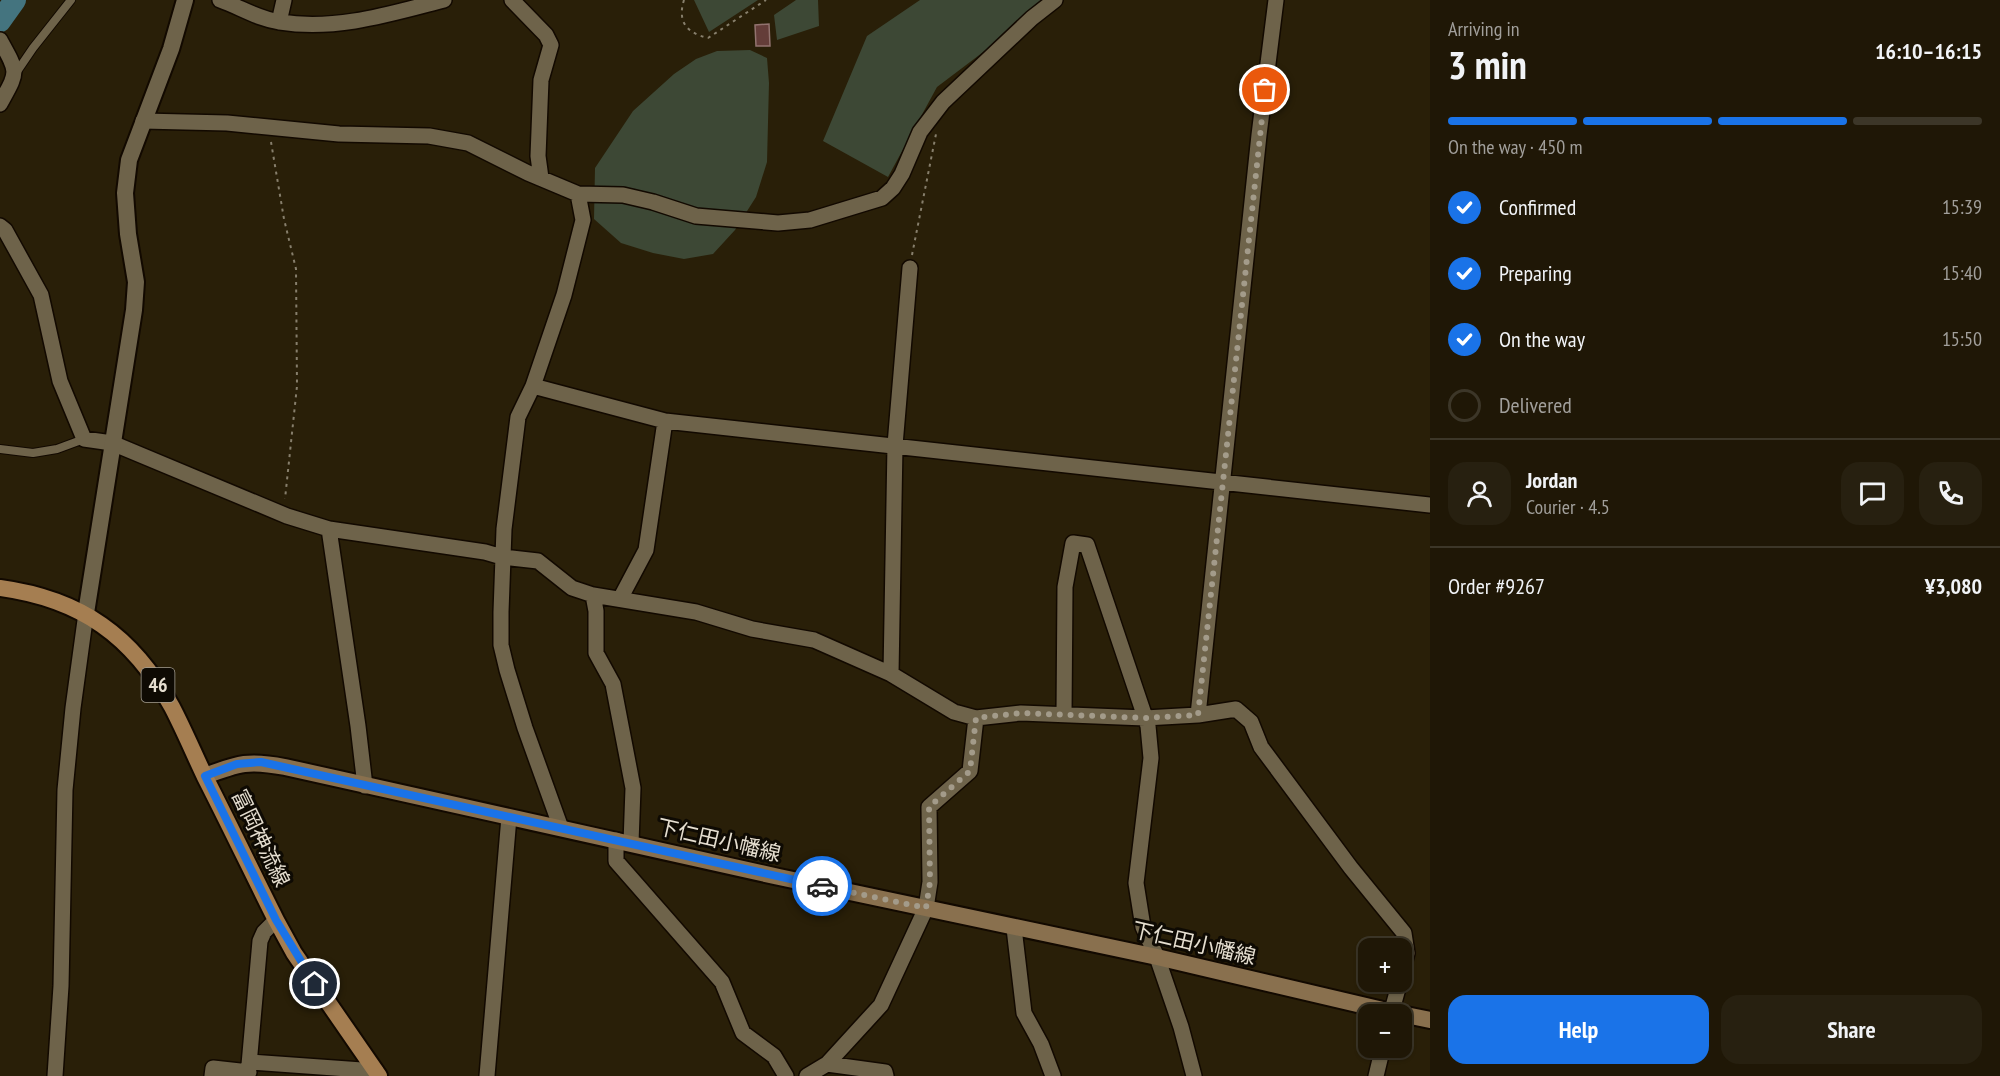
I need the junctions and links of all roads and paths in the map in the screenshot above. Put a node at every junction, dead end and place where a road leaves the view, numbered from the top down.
1 (71, 0) edge
2 (185, 0) edge
3 (219, 0) edge
4 (284, 0) edge
5 (444, 0) edge
6 (512, 0) edge
7 (684, 0) edge
8 (766, 0) edge
9 (1055, 0) edge
10 (1276, 0) edge
11 (279, 22) junction
12 (0, 40) edge
13 (14, 69) junction
14 (0, 104) edge
15 (935, 114) junction
16 (143, 121) junction
17 (270, 128) junction
18 (541, 178) junction
19 (578, 194) junction
20 (0, 226) edge
21 (910, 268) joint
22 (533, 386) junction
23 (665, 421) junction
24 (84, 439) junction
25 (112, 443) junction
26 (895, 445) junction
27 (0, 449) edge
28 (1223, 483) junction
29 (1430, 505) edge
30 (283, 514) junction
31 (329, 529) junction
32 (502, 557) junction
33 (0, 588) edge
34 (593, 596) junction
35 (620, 599) junction
36 (86, 613) junction
37 (891, 674) junction
38 (1064, 715) junction
39 (1198, 715) junction
40 (976, 718) junction
41 (1145, 718) junction
42 (205, 776) junction
43 (364, 786) junction
44 (509, 817) junction
45 (561, 828) junction
46 (623, 842) junction
47 (926, 908) junction
48 (276, 920) junction
49 (1014, 928) junction
50 (1405, 938) edge
51 (1157, 957) junction
52 (1358, 1005) edge
53 (1412, 1017) edge
54 (1430, 1020) edge
55 (1380, 1058) edge
56 (826, 1064) junction
57 (249, 1070) edge
58 (377, 1074) edge
59 (55, 1076) edge
60 (212, 1076) edge
61 (487, 1076) edge
62 (786, 1076) edge
63 (807, 1076) edge
64 (886, 1076) edge
65 (1053, 1076) edge
66 (1194, 1076) edge
67 (1376, 1076) edge

1 - 13 lane
2 - 16 street
3 - 11 street
4 - 11 street
5 - 11 street
6 - 18 street
7 - 8 path
9 - 15 street
10 - 28 street
12 - 13 street
13 - 14 street
15 - 19 street
15 - 21 path
16 - 17 street
16 - 25 street
17 - 18 street
17 - 30 path
18 - 19 street
19 - 22 street
20 - 24 street
21 - 26 street
22 - 23 street
22 - 32 street
23 - 26 street
23 - 35 street
24 - 25 street
24 - 27 lane
25 - 30 street
25 - 36 street
26 - 28 street
26 - 37 street
28 - 29 street
28 - 39 street
30 - 31 street
31 - 32 street
31 - 43 street
32 - 34 street
32 - 45 street
33 - 36 main road, 富岡神流線 / 46
34 - 35 street
34 - 46 street
35 - 37 street
36 - 42 main road, 富岡神流線 / 46
36 - 59 street
37 - 40 street
38 - 40 street
38 - 41 street
38 - 41 street
39 - 41 street
39 - 50 street
40 - 47 street
41 - 51 street
42 - 43 main road, 下仁田小幡線
42 - 48 main road, 富岡神流線 / 46
43 - 44 main road, 下仁田小幡線
44 - 45 main road, 下仁田小幡線
44 - 61 street
45 - 46 main road, 下仁田小幡線
46 - 47 main road, 下仁田小幡線
46 - 62 street
47 - 49 main road, 下仁田小幡線
47 - 56 street
48 - 57 street
48 - 58 main road, 富岡神流線 / 46
49 - 51 main road, 下仁田小幡線
49 - 65 street
51 - 52 main road, 下仁田小幡線
51 - 66 street
53 - 54 main road, 下仁田小幡線
55 - 67 street
56 - 63 street
56 - 64 street
57 - 58 street
57 - 60 street

